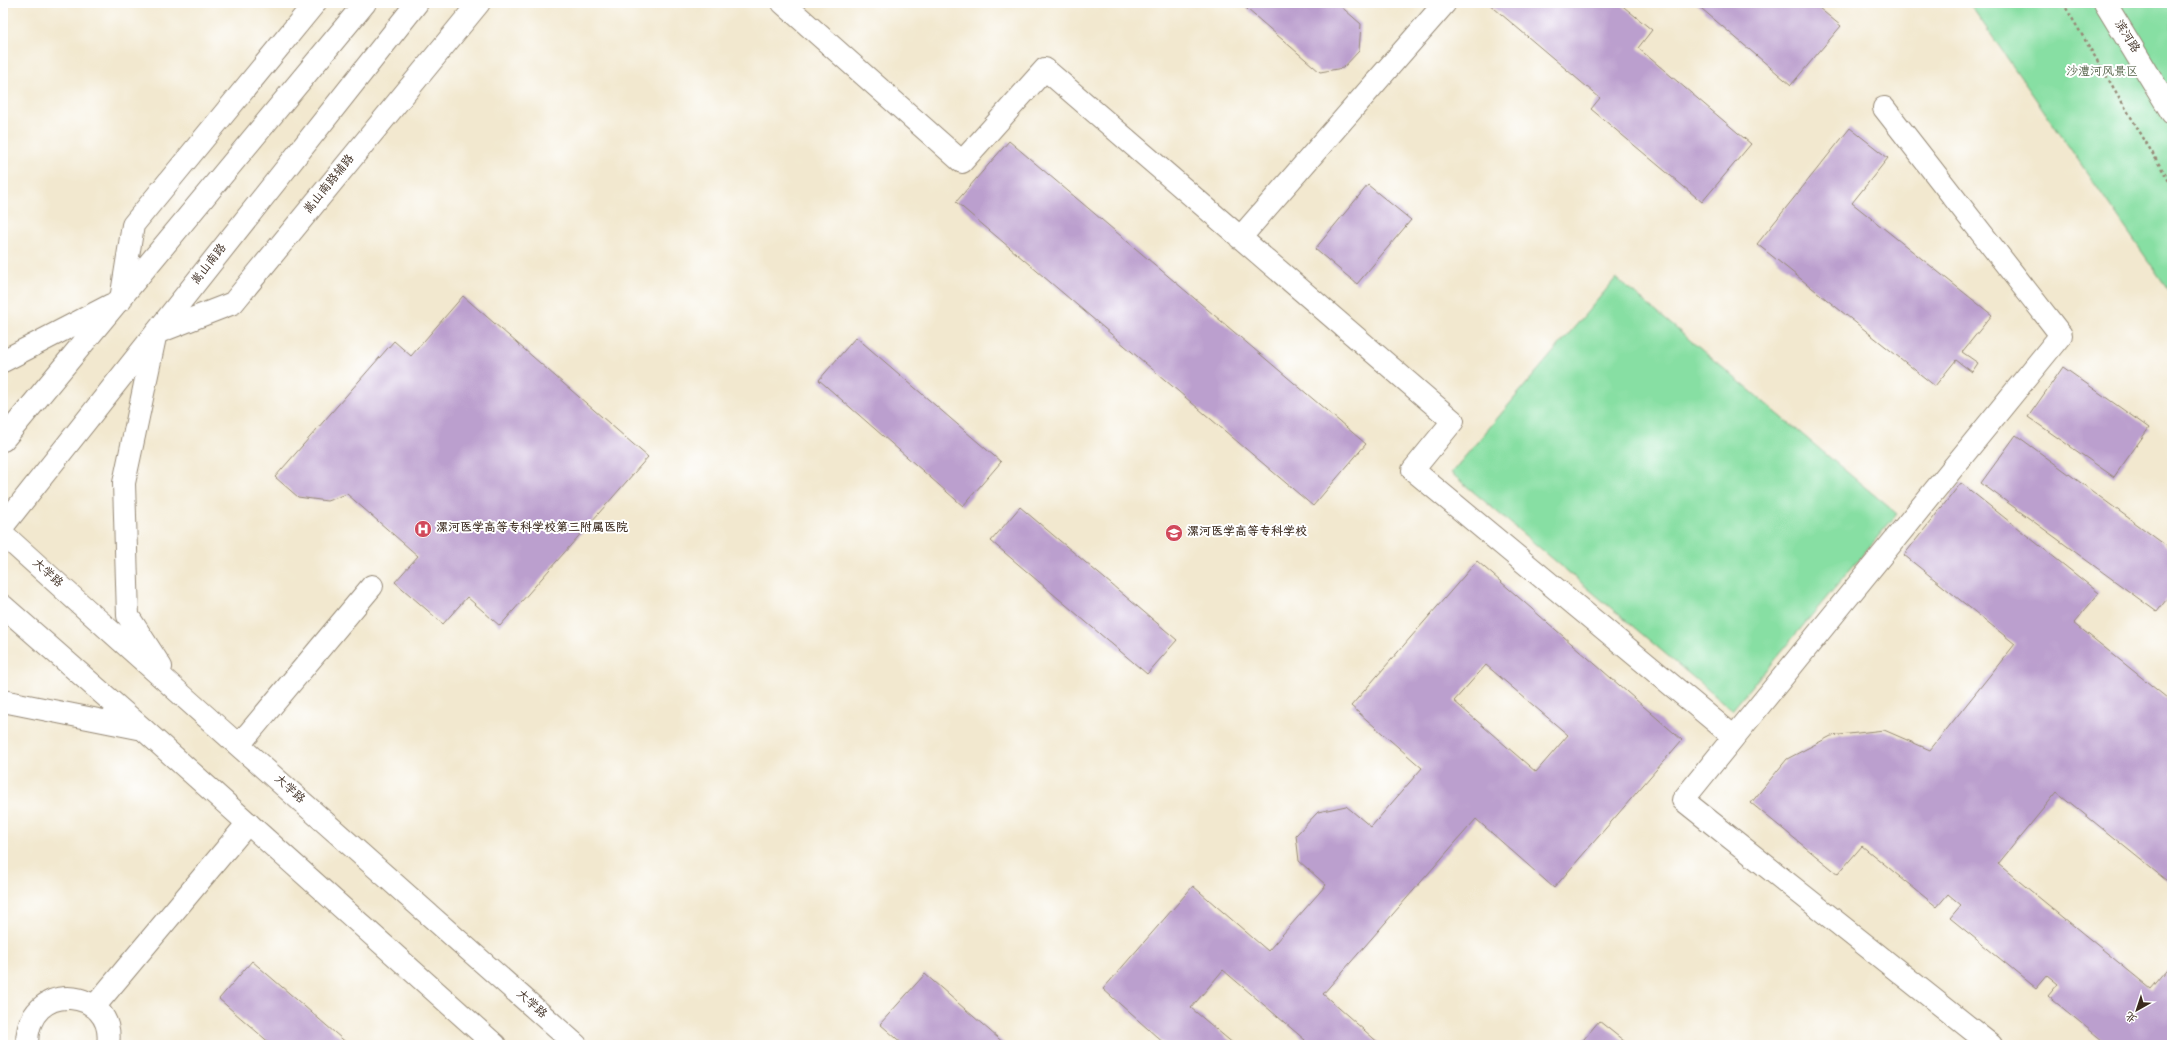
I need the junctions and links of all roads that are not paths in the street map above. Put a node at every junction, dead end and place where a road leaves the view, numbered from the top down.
1 (315, 3) edge
2 (365, 3) edge
3 (418, 3) edge
4 (479, 3) edge
5 (783, 3) edge
6 (1445, 3) edge
7 (2105, 3) edge
8 (1884, 108) dead end
9 (2172, 113) edge
10 (1240, 238) junction
11 (121, 300) junction
12 (156, 333) junction
13 (3, 361) edge
14 (3, 440) edge
15 (3, 526) edge
16 (3, 534) edge
17 (372, 586) dead end
18 (3, 606) edge
19 (178, 694) junction
20 (3, 700) edge
21 (144, 729) junction
22 (1734, 737) junction
23 (239, 745) junction
24 (248, 823) junction
25 (94, 1007) junction
26 (27, 1045) edge
27 (108, 1045) edge
28 (496, 1045) edge
29 (576, 1045) edge
30 (1991, 1045) edge

1 - 11 street
2 - 11 street
3 - 12 street, 嵩山南路
4 - 12 street, 嵩山南路辅路
5 - 10 street
6 - 10 street
7 - 9 street, 滨河路
8 - 22 street
10 - 22 street
11 - 13 street
11 - 14 street
12 - 15 street, 嵩山南路
12 - 19 street
16 - 19 street, 大学路
17 - 23 street
18 - 21 street
19 - 23 street, 大学路
20 - 21 street
21 - 24 street
22 - 30 street
23 - 29 street, 大学路
24 - 25 street
24 - 28 street
25 - 26 street
25 - 27 street

